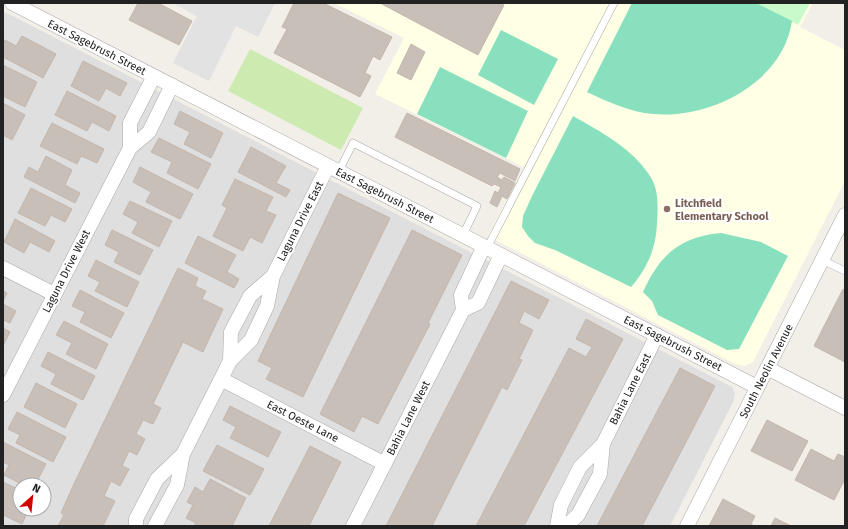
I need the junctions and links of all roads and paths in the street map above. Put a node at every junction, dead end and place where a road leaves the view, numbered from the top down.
1 (12, 3) edge
2 (614, 3) edge
3 (154, 76) junction
4 (172, 85) junction
5 (130, 148) junction
6 (333, 168) junction
7 (845, 215) edge
8 (463, 235) junction
9 (485, 247) junction
10 (501, 255) junction
11 (822, 260) junction
12 (3, 268) edge
13 (845, 271) edge
14 (272, 276) junction
15 (54, 294) junction
16 (463, 310) junction
17 (657, 335) junction
18 (230, 361) junction
19 (767, 368) junction
20 (221, 379) junction
21 (758, 387) junction
22 (3, 395) edge
23 (845, 408) edge
24 (603, 444) junction
25 (183, 454) junction
26 (385, 464) junction
27 (136, 526) edge
28 (155, 526) edge
29 (353, 526) edge
30 (557, 526) edge
31 (566, 526) edge
32 (686, 526) edge

1 - 3 street, East Sagebrush Street
2 - 9 lane
3 - 4 street, East Sagebrush Street
3 - 5 street, Laguna Drive West
4 - 5 street, Laguna Drive West
4 - 6 street, East Sagebrush Street
5 - 15 street, Laguna Drive West
6 - 8 street, East Sagebrush Street
6 - 8 lane
6 - 14 street, Laguna Drive East
7 - 11 street, South Neolin Avenue
8 - 9 street, East Sagebrush Street
9 - 10 street, East Sagebrush Street
9 - 16 street
10 - 16 street
10 - 17 street, East Sagebrush Street
11 - 13 lane
11 - 19 street, South Neolin Avenue
12 - 15 street
14 - 18 street, Laguna Drive East
14 - 18 street, Laguna Drive East
15 - 22 street, Laguna Drive West
16 - 26 street, Bahia Lane West
17 - 21 street, East Sagebrush Street
17 - 24 street, Bahia Lane East
18 - 20 street, Laguna Drive East
19 - 21 street, South Neolin Avenue
19 - 23 street
20 - 25 street, Laguna Drive East
20 - 26 street, East Oeste Lane
21 - 32 street, South Neolin Avenue
24 - 30 street, Bahia Lane East
24 - 31 street, Bahia Lane East
25 - 27 street, Laguna Drive East
25 - 28 street, Laguna Drive East
26 - 29 street, Bahia Lane West

